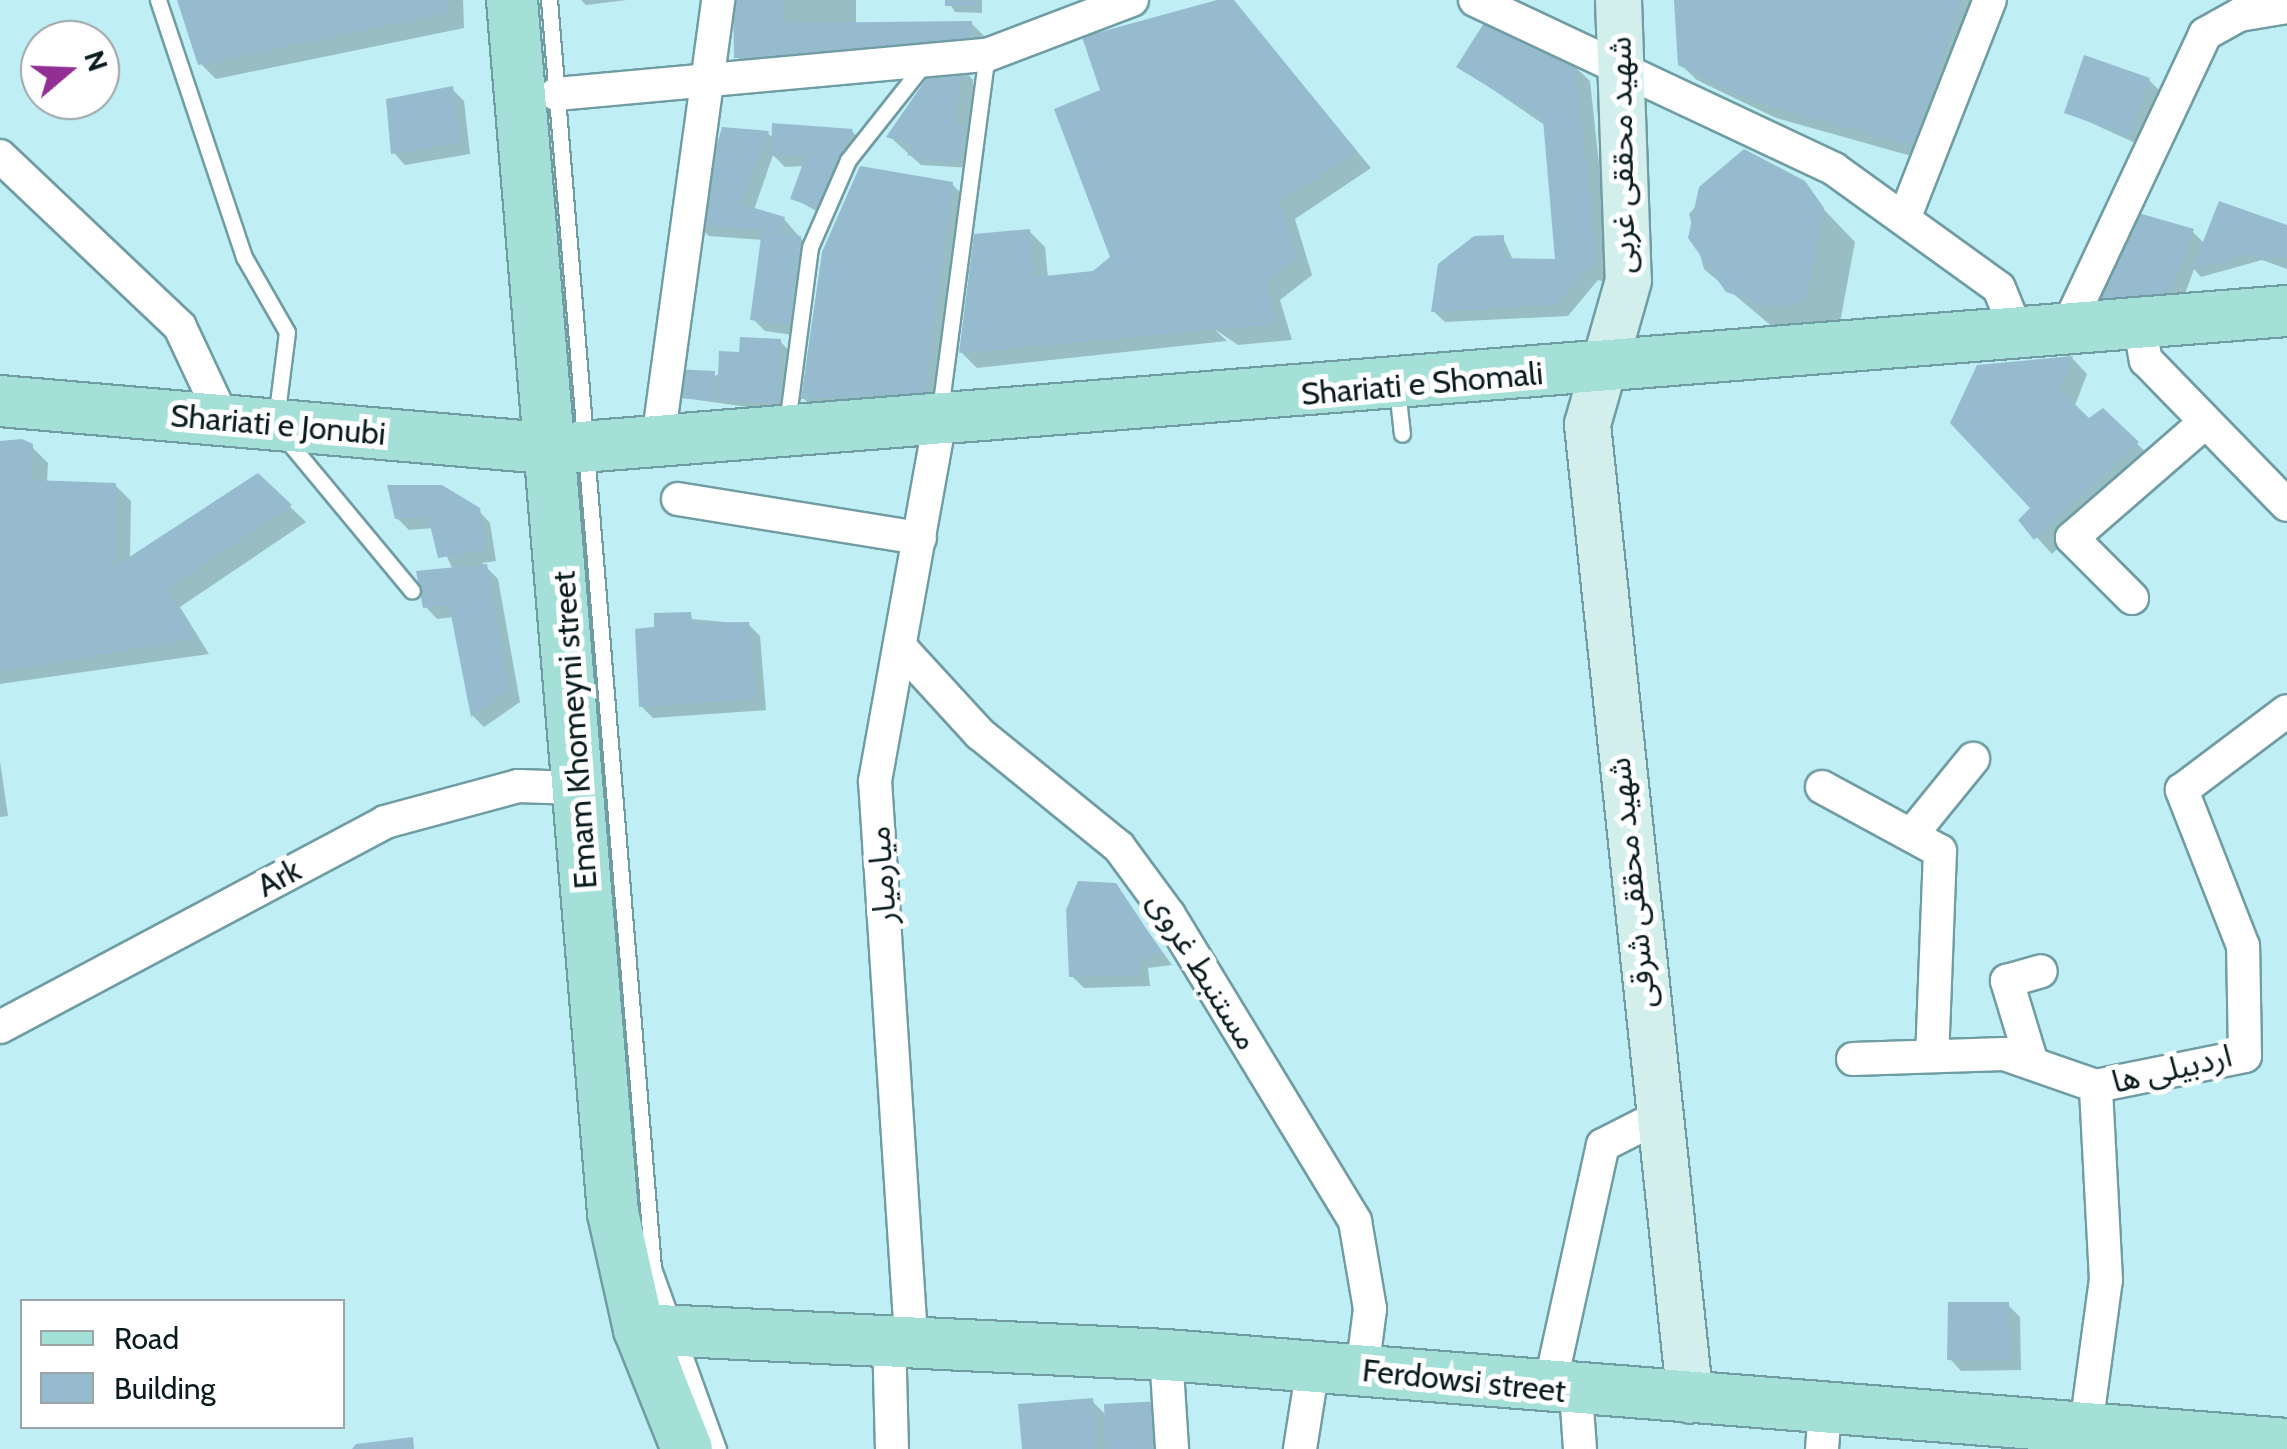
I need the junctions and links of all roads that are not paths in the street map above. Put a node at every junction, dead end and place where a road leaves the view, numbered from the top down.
1 (158, 0) edge
2 (512, 0) edge
3 (549, 0) edge
4 (718, 0) edge
5 (1132, 0) edge
6 (1476, 0) edge
7 (1618, 0) edge
8 (1990, 0) edge
9 (2287, 7) edge
10 (988, 55) junction
11 (926, 61) junction
12 (1625, 78) junction
13 (711, 82) junction
14 (556, 94) junction
15 (0, 156) edge
16 (1904, 219) junction
17 (2287, 311) edge
18 (2139, 322) junction
19 (2042, 332) junction
20 (1601, 367) junction
21 (0, 401) edge
22 (940, 418) junction
23 (224, 421) junction
24 (2202, 425) junction
25 (276, 426) junction
26 (787, 428) junction
27 (658, 440) junction
28 (571, 448) junction
29 (678, 499) dead end
30 (2287, 505) edge
31 (920, 538) junction
32 (412, 591) dead end
33 (2132, 598) dead end
34 (903, 650) junction
35 (2287, 711) edge
36 (1973, 759) dead end
37 (1822, 787) dead end
38 (577, 788) junction
39 (1912, 834) junction
40 (2041, 971) dead end
41 (0, 1027) edge
42 (1932, 1054) junction
43 (1852, 1059) dead end
44 (2031, 1060) junction
45 (2096, 1086) junction
46 (1656, 1118) junction
47 (655, 1329) junction
48 (900, 1336) junction
49 (1166, 1354) junction
50 (1312, 1367) junction
51 (1362, 1370) junction
52 (1562, 1391) junction
53 (1690, 1400) junction
54 (1824, 1428) edge
55 (2086, 1428) junction
56 (2271, 1445) edge
57 (687, 1449) edge
58 (718, 1449) edge
59 (892, 1449) edge
60 (1172, 1449) edge
61 (1300, 1449) edge
62 (1580, 1449) edge

1 - 25 lane
2 - 28 main road, Emam Khomeyni street
3 - 14 lane
4 - 13 street
5 - 10 street
6 - 12 street
7 - 12 street, شهید محققی غربی
8 - 16 street
9 - 19 street
10 - 11 street
10 - 22 lane
11 - 13 street
11 - 26 lane
12 - 16 street
12 - 20 street, شهید محققی غربی
13 - 14 street
13 - 27 street
14 - 28 lane
15 - 23 street
16 - 19 street
17 - 18 main road, Shariati e Shomali
18 - 19 main road, Shariati e Shomali
18 - 24 street
19 - 20 main road, Shariati e Shomali
20 - 22 main road, Shariati e Shomali
20 - 46 street, شهید محققی شرقی
21 - 23 main road, Shariati e Jonubi
22 - 26 main road, Shariati e Shomali
22 - 31 street, میارمیار
23 - 25 main road, Shariati e Jonubi
24 - 30 street
24 - 33 street
25 - 28 main road, Shariati e Jonubi
25 - 32 lane
26 - 27 main road, Shariati e Shomali
27 - 28 main road, Shariati e Shomali
28 - 38 main road, Emam Khomeyni street
28 - 47 lane
29 - 31 street
31 - 34 street, میارمیار
34 - 48 street, میارمیار
34 - 51 street, مستنبط غروی
35 - 45 street, اردبیلی ها
36 - 39 street
37 - 39 street
38 - 41 street, Ark
38 - 47 main road, Emam Khomeyni street
39 - 42 street
40 - 44 street
42 - 43 street
42 - 44 street
44 - 45 street
45 - 55 street, اردبیلی ها
46 - 52 street
46 - 53 street, شهید محققی شرقی
47 - 48 main road, Ferdowsi street
47 - 57 main road, Emam Khomeyni street
47 - 58 lane
48 - 49 main road, Ferdowsi street
48 - 59 street, میارمیار
49 - 50 main road, Ferdowsi street
49 - 60 street
50 - 51 main road, Ferdowsi street
50 - 61 street
51 - 52 main road, Ferdowsi street
52 - 53 main road, Ferdowsi street
52 - 62 street
53 - 54 main road, Ferdowsi street
54 - 55 main road, Ferdowsi street
55 - 56 main road, Ferdowsi street

